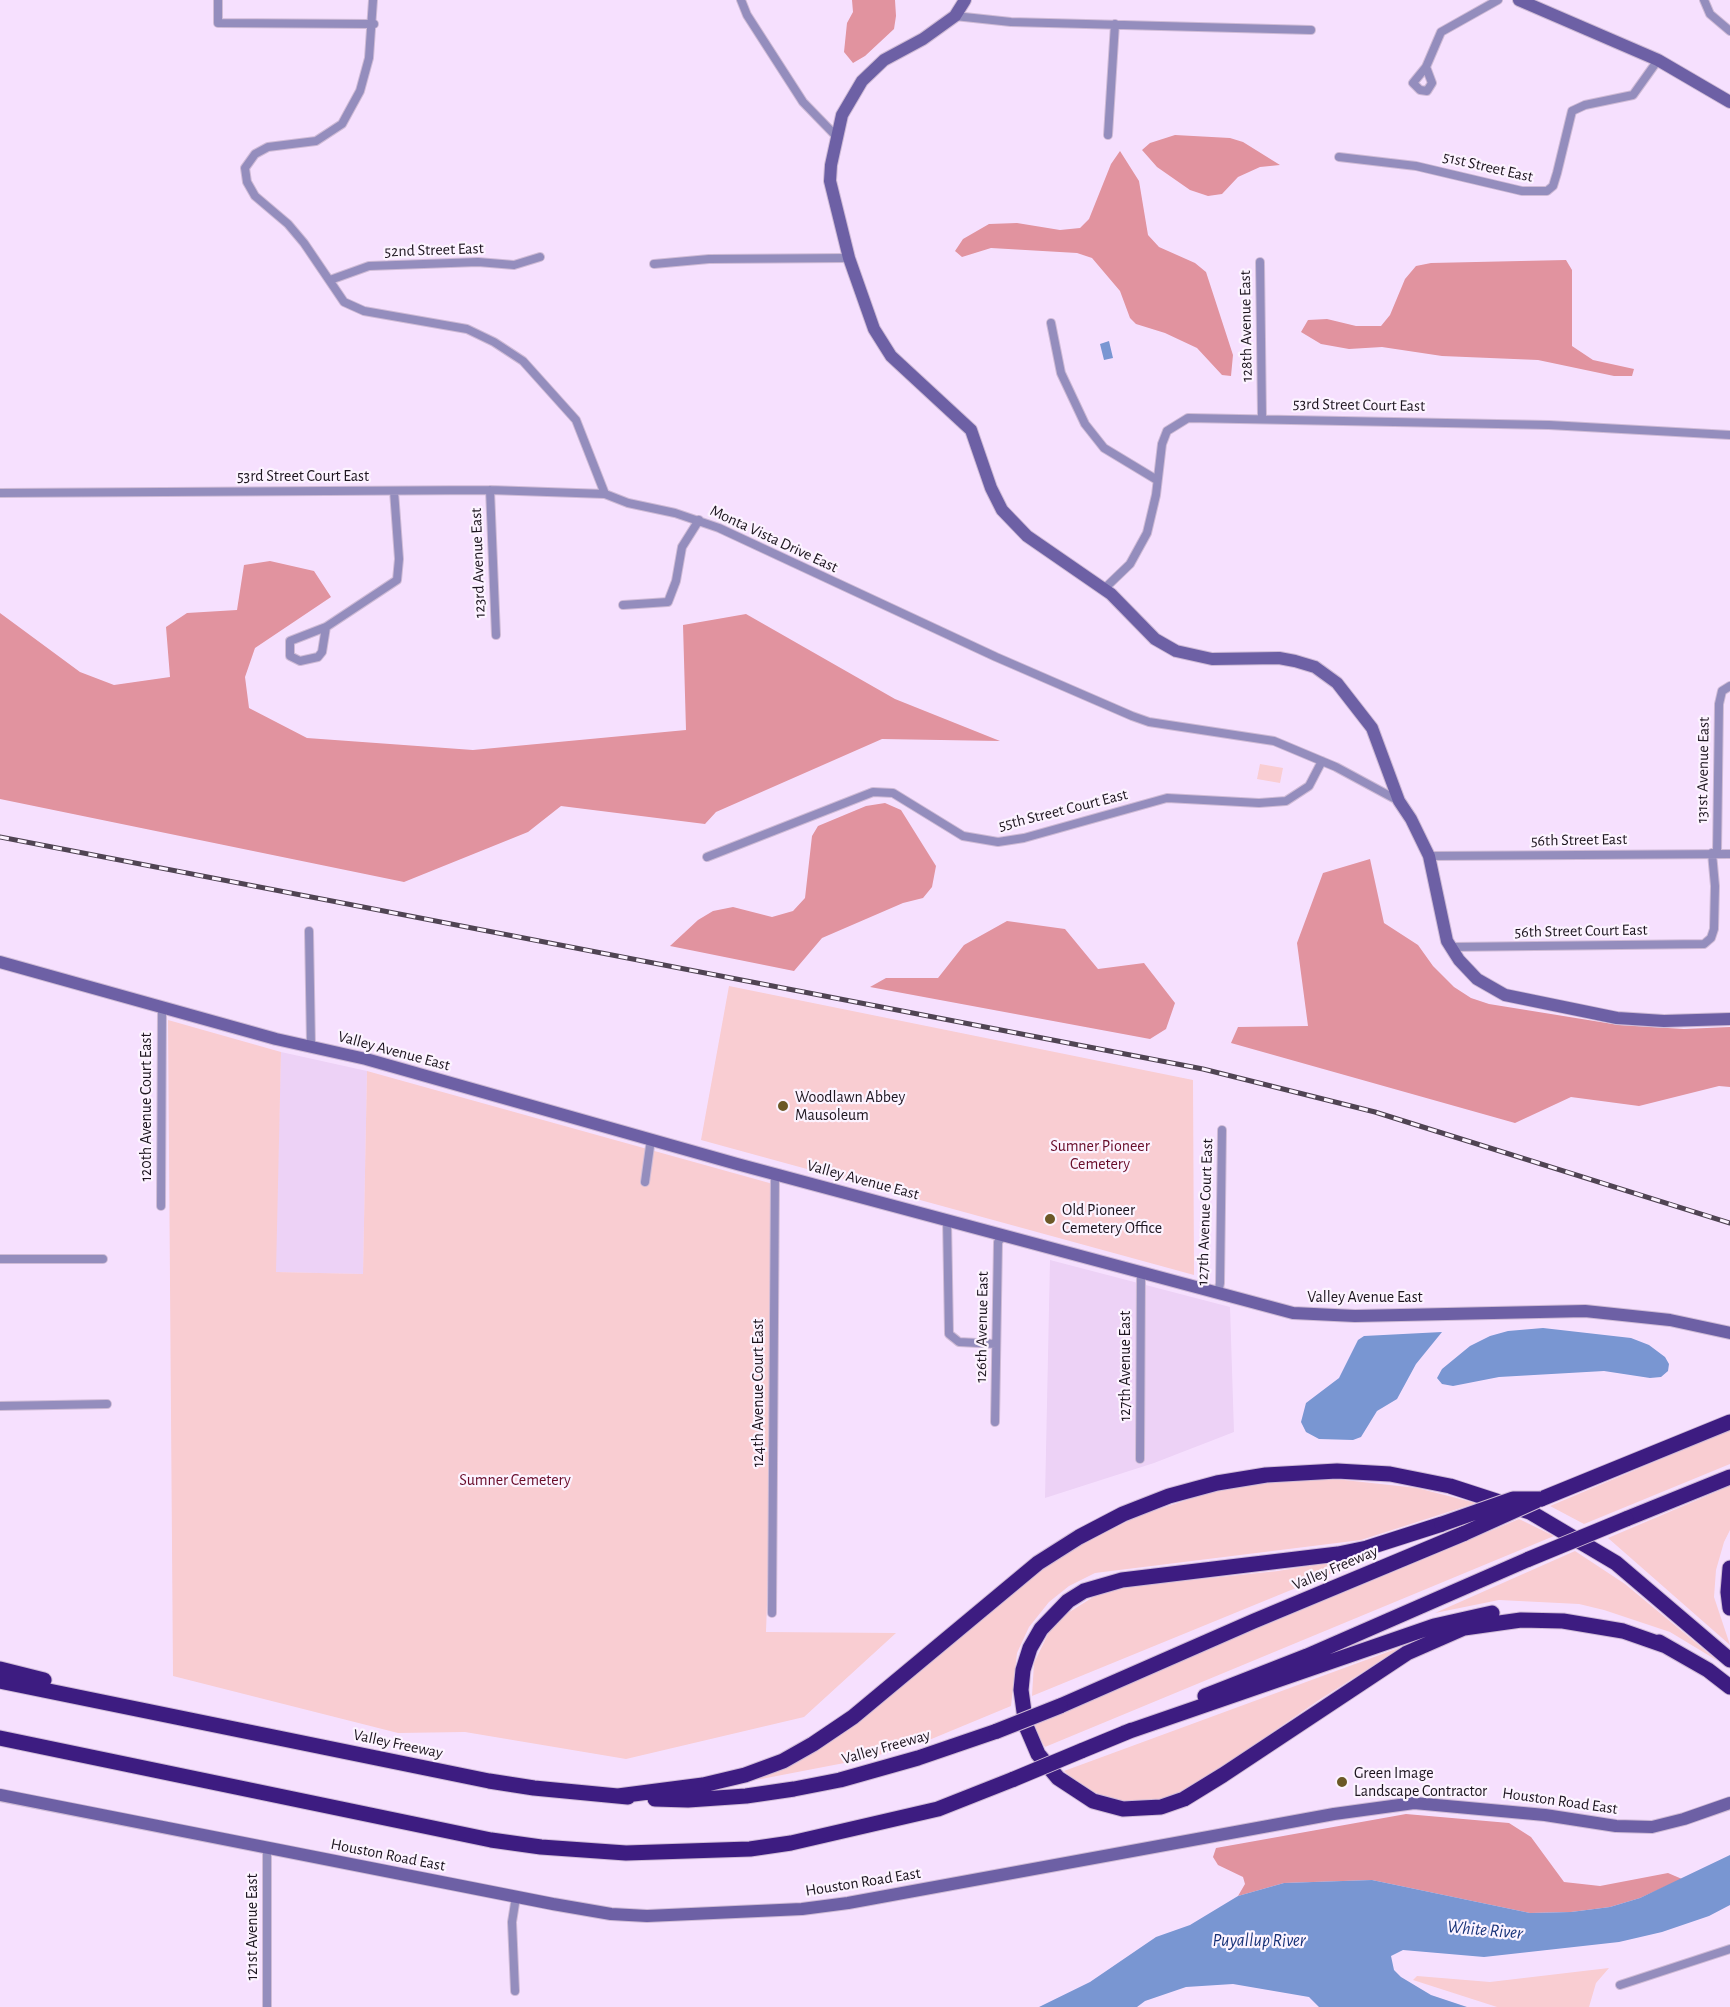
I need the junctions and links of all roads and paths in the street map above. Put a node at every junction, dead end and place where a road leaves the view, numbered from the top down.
1 (218, 0) edge
2 (373, 0) edge
3 (741, 0) edge
4 (964, 0) edge
5 (1498, 0) edge
6 (1704, 0) edge
7 (1528, 1) edge
8 (956, 16) junction
9 (374, 24) junction
10 (1115, 24) junction
11 (1311, 30) dead end
12 (1730, 31) edge
13 (1658, 60) junction
14 (1426, 67) dead end
15 (1730, 102) edge
16 (1108, 135) dead end
17 (836, 136) junction
18 (1339, 157) dead end
19 (540, 257) dead end
20 (849, 258) junction
21 (1260, 262) dead end
22 (654, 264) dead end
23 (330, 280) junction
24 (1051, 323) dead end
25 (1262, 418) junction
26 (1730, 435) edge
27 (1156, 480) junction
28 (490, 490) junction
29 (394, 491) junction
30 (0, 494) edge
31 (605, 494) junction
32 (699, 520) junction
33 (1104, 590) junction
34 (623, 605) dead end
35 (326, 627) junction
36 (496, 635) dead end
37 (1728, 687) edge
38 (1322, 760) junction
39 (1399, 801) junction
40 (1714, 853) junction
41 (1730, 854) edge
42 (1429, 856) junction
43 (707, 857) dead end
44 (309, 931) dead end
45 (1709, 940) joint
46 (1451, 947) junction
47 (0, 962) edge
48 (162, 1007) junction
49 (1730, 1019) edge
50 (311, 1046) junction
51 (1222, 1130) dead end
52 (651, 1138) junction
53 (775, 1173) junction
54 (645, 1182) dead end
55 (161, 1206) dead end
56 (947, 1220) junction
57 (1004, 1235) junction
58 (0, 1259) edge
59 (103, 1259) dead end
60 (1141, 1273) junction
61 (1218, 1294) junction
62 (1730, 1333) edge
63 (996, 1344) junction
64 (107, 1404) dead end
65 (0, 1406) edge
66 (995, 1422) dead end
67 (1730, 1422) edge
68 (1140, 1459) dead end
69 (1730, 1477) edge
70 (1541, 1499) junction
71 (1730, 1568) edge
72 (1730, 1608) edge
73 (772, 1613) dead end
74 (1666, 1646) junction
75 (1730, 1660) edge
76 (0, 1669) edge
77 (0, 1681) edge
78 (1730, 1687) edge
79 (162, 1713) junction
80 (1124, 1733) junction
81 (0, 1739) edge
82 (0, 1795) edge
83 (618, 1796) junction
84 (1730, 1803) edge
85 (267, 1848) junction
86 (516, 1897) junction
87 (1730, 1949) edge
88 (1620, 1985) dead end
89 (515, 1991) dead end
90 (267, 2007) edge

1 - 9 street
2 - 9 street
3 - 17 street
4 - 8 street
5 - 14 street
6 - 12 street
7 - 13 street
8 - 10 street
8 - 17 street
9 - 23 street
10 - 11 street
10 - 16 street
13 - 15 street
13 - 18 street, 51st Street East
17 - 20 street
19 - 23 street, 52nd Street East
20 - 22 street
20 - 33 street
21 - 25 street, 128th Avenue East
23 - 31 street
24 - 27 street
25 - 26 street, 53rd Street Court East
25 - 27 street, 53rd Street Court East
27 - 33 street, 53rd Street Court East
28 - 29 street, 53rd Street Court East
28 - 31 street, 53rd Street Court East
28 - 36 street, 123rd Avenue East
29 - 30 street, 53rd Street Court East
29 - 35 street
31 - 32 street, Monta Vista Drive East
32 - 34 street
32 - 38 street, Monta Vista Drive East
33 - 39 street
35 - 35 street
37 - 40 street, 131st Avenue East
38 - 39 street, Monta Vista Drive East
38 - 43 street, 55th Street Court East
39 - 42 street
40 - 41 street, 56th Street East
40 - 42 street, 56th Street East
40 - 45 street, 131st Avenue East
42 - 46 street
44 - 50 street
45 - 46 street, 56th Street Court East
46 - 49 street
47 - 48 street, Valley Avenue East
48 - 50 street, Valley Avenue East
48 - 55 street, 120th Avenue Court East
50 - 52 street, Valley Avenue East
51 - 61 street, 127th Avenue Court East
52 - 53 street, Valley Avenue East
52 - 54 street
53 - 56 street, Valley Avenue East
53 - 73 street, 124th Avenue Court East
56 - 57 street, Valley Avenue East
56 - 63 street
57 - 60 street, Valley Avenue East
57 - 63 street, 126th Avenue East
58 - 59 street
60 - 61 street, Valley Avenue East
60 - 68 street, 127th Avenue East
61 - 62 street, Valley Avenue East
63 - 66 street, 126th Avenue East
64 - 65 street
67 - 70 highway, Valley Freeway
69 - 80 highway, bridge
70 - 74 highway, bridge
70 - 83 highway, Valley Freeway, bridge
71 - 72 highway
74 - 78 highway
74 - 80 highway
75 - 83 highway
76 - 79 highway
77 - 79 highway, Valley Freeway
79 - 83 highway, Valley Freeway
80 - 81 highway, bridge
82 - 85 street, Houston Road East
84 - 86 street, Houston Road East
85 - 86 street, Houston Road East
85 - 90 street, 121st Avenue East
86 - 89 street
87 - 88 street

